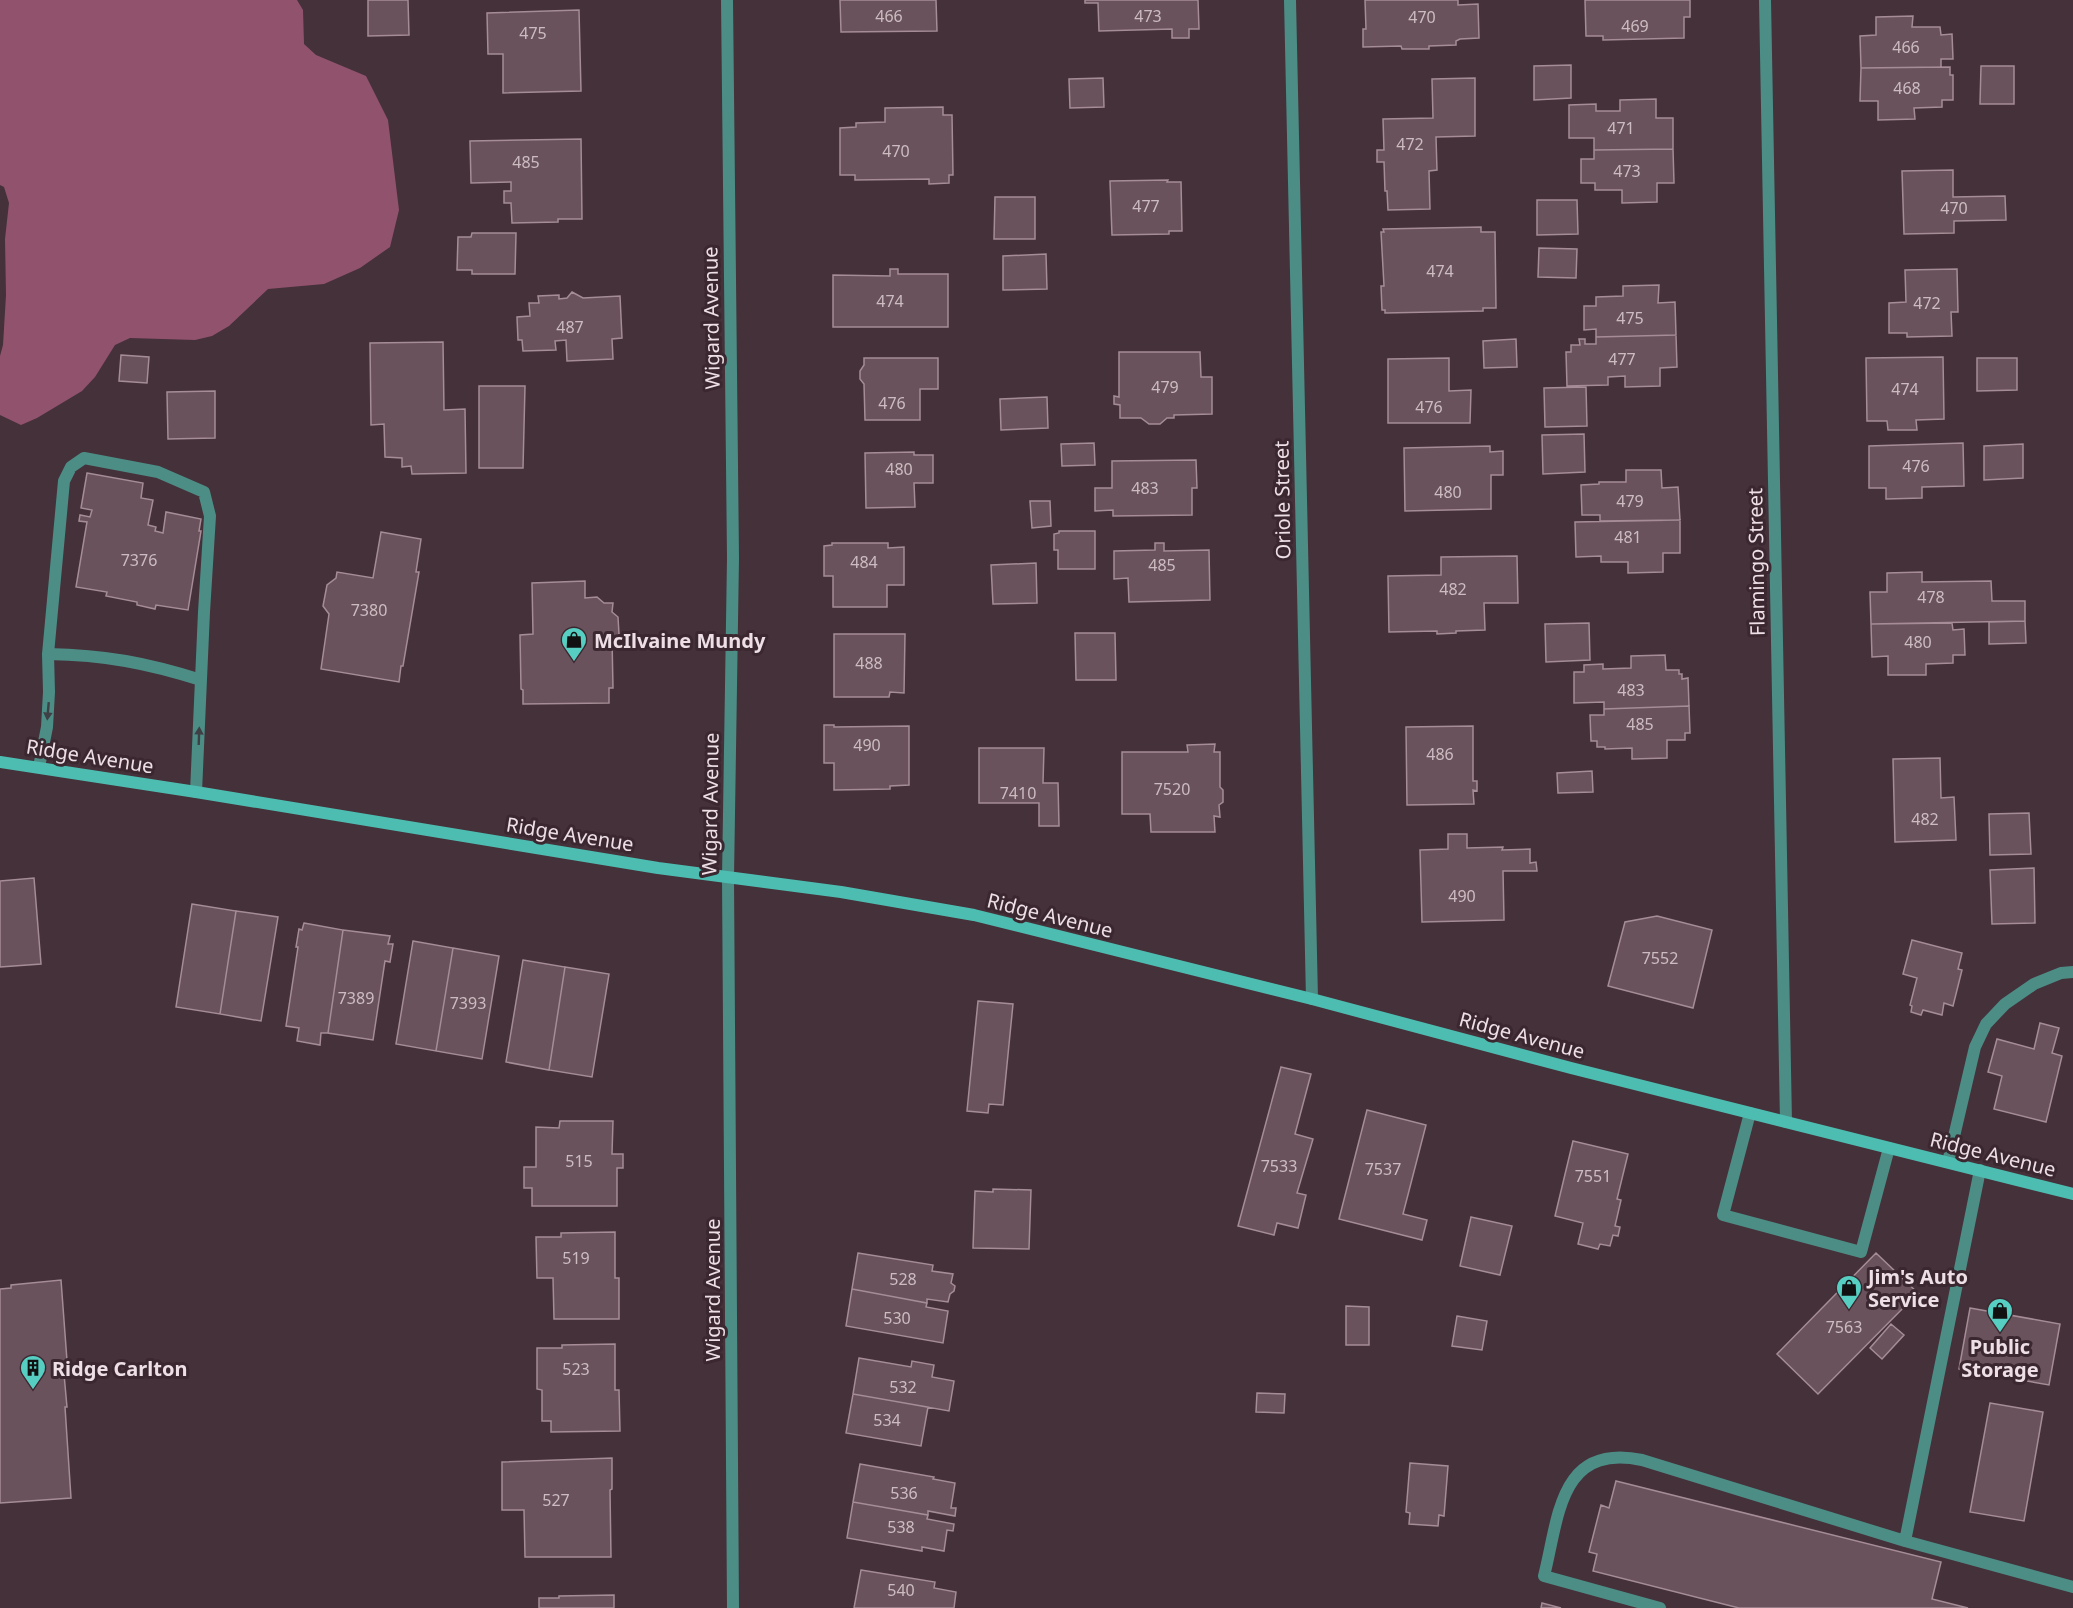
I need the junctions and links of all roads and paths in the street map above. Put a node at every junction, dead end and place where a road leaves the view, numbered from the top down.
1 (727, 0) edge
2 (1290, 0) edge
3 (1765, 0) edge
4 (48, 654) junction
5 (201, 680) junction
6 (0, 762) edge
7 (39, 767) junction
8 (196, 792) junction
9 (728, 878) junction
10 (2073, 972) edge
11 (1312, 999) junction
12 (1750, 1113) junction
13 (1786, 1122) junction
14 (1889, 1148) junction
15 (1948, 1162) junction
16 (1980, 1170) junction
17 (2073, 1194) edge
18 (1905, 1541) junction
19 (2073, 1587) edge
20 (733, 1608) edge
21 (1660, 1608) edge

1 - 9 street, Wigard Avenue
2 - 11 street, Oriole Street
3 - 13 street, Flamingo Street
4 - 5 street
4 - 5 street
4 -> 7 street
8 -> 5 street
6 - 7 main road, Ridge Avenue
7 - 8 main road, Ridge Avenue
8 - 9 main road, Ridge Avenue
9 - 11 main road, Ridge Avenue
9 - 20 street, Wigard Avenue
10 - 15 street
11 - 12 main road, Ridge Avenue
12 - 13 main road, Ridge Avenue
12 - 14 street
13 - 14 main road, Ridge Avenue
14 - 15 main road, Ridge Avenue
15 - 16 main road, Ridge Avenue
16 - 17 main road, Ridge Avenue
16 - 18 street
18 - 19 street
18 - 21 street

